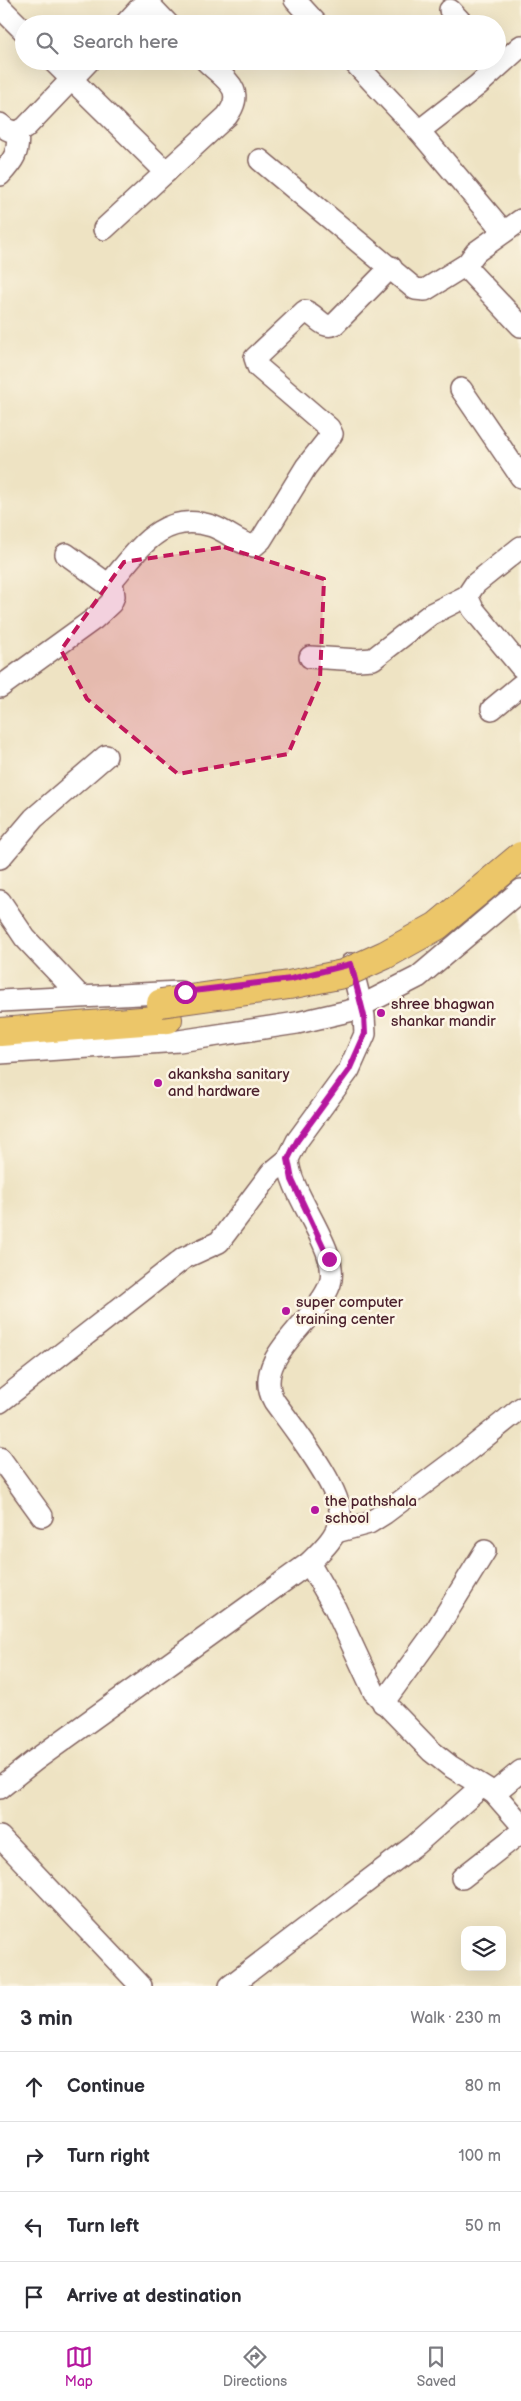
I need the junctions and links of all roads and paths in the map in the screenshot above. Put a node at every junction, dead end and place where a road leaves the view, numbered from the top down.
1 (295, 0) edge
2 (146, 1) edge
3 (0, 7) edge
4 (133, 15) edge
5 (159, 15) edge
6 (309, 15) edge
7 (15, 22) edge
8 (521, 46) edge
9 (506, 57) edge
10 (62, 70) edge
11 (80, 70) edge
12 (215, 70) edge
13 (361, 70) edge
14 (490, 70) edge
15 (71, 80) junction
16 (8, 128) edge
17 (419, 131) junction
18 (260, 160) dead end
19 (166, 172) junction
20 (0, 175) edge
21 (512, 225) edge
22 (104, 229) dead end
23 (467, 264) junction
24 (391, 267) junction
25 (521, 326) edge
26 (461, 389) dead end
27 (521, 477) edge
28 (521, 548) edge
29 (66, 554) dead end
30 (109, 584) junction
31 (467, 596) junction
32 (310, 656) dead end
33 (521, 667) edge
34 (521, 685) edge
35 (0, 687) edge
36 (492, 709) dead end
37 (106, 756) dead end
38 (521, 844) edge
39 (521, 856) edge
40 (0, 858) edge
41 (521, 878) edge
42 (521, 890) edge
43 (0, 901) edge
44 (351, 964) junction
45 (80, 996) junction
46 (0, 1000) edge
47 (362, 1006) junction
48 (165, 1011) junction
49 (0, 1013) edge
50 (0, 1032) edge
51 (0, 1053) edge
52 (288, 1159) junction
53 (0, 1402) edge
54 (521, 1408) edge
55 (0, 1458) edge
56 (42, 1516) dead end
57 (336, 1532) junction
58 (485, 1551) dead end
59 (309, 1563) junction
60 (383, 1703) junction
61 (521, 1771) edge
62 (0, 1788) edge
63 (488, 1790) junction
64 (521, 1824) edge
65 (521, 1832) edge
66 (0, 1837) edge
67 (462, 1878) dead end
68 (141, 1986) edge
69 (230, 1986) edge

1 - 6 street
2 - 4 street
2 - 5 street
3 - 7 street
8 - 9 street
10 - 15 street
11 - 15 street
12 - 19 street
13 - 17 street
14 - 17 street
15 - 16 street
15 - 19 street
16 - 20 street
17 - 21 street
18 - 24 street
19 - 22 street
21 - 23 street
23 - 24 street
23 - 25 street
24 - 30 street
26 - 27 street
28 - 31 street
29 - 30 street
30 - 35 street
31 - 32 street
31 - 33 street
34 - 36 street
37 - 40 street
38 - 44 street
39 - 48 highway, bridge
41 - 48 highway
42 - 47 street
43 - 45 street
44 - 45 street
44 - 47 street
45 - 46 street
47 - 51 street
47 - 52 street
48 - 49 highway
48 - 50 highway
52 - 53 street
52 - 57 street
54 - 57 street
55 - 56 street
57 - 59 street
58 - 60 street
59 - 60 street
59 - 62 street
60 - 63 street
61 - 63 street
63 - 64 street
63 - 69 street
65 - 67 street
66 - 68 street

